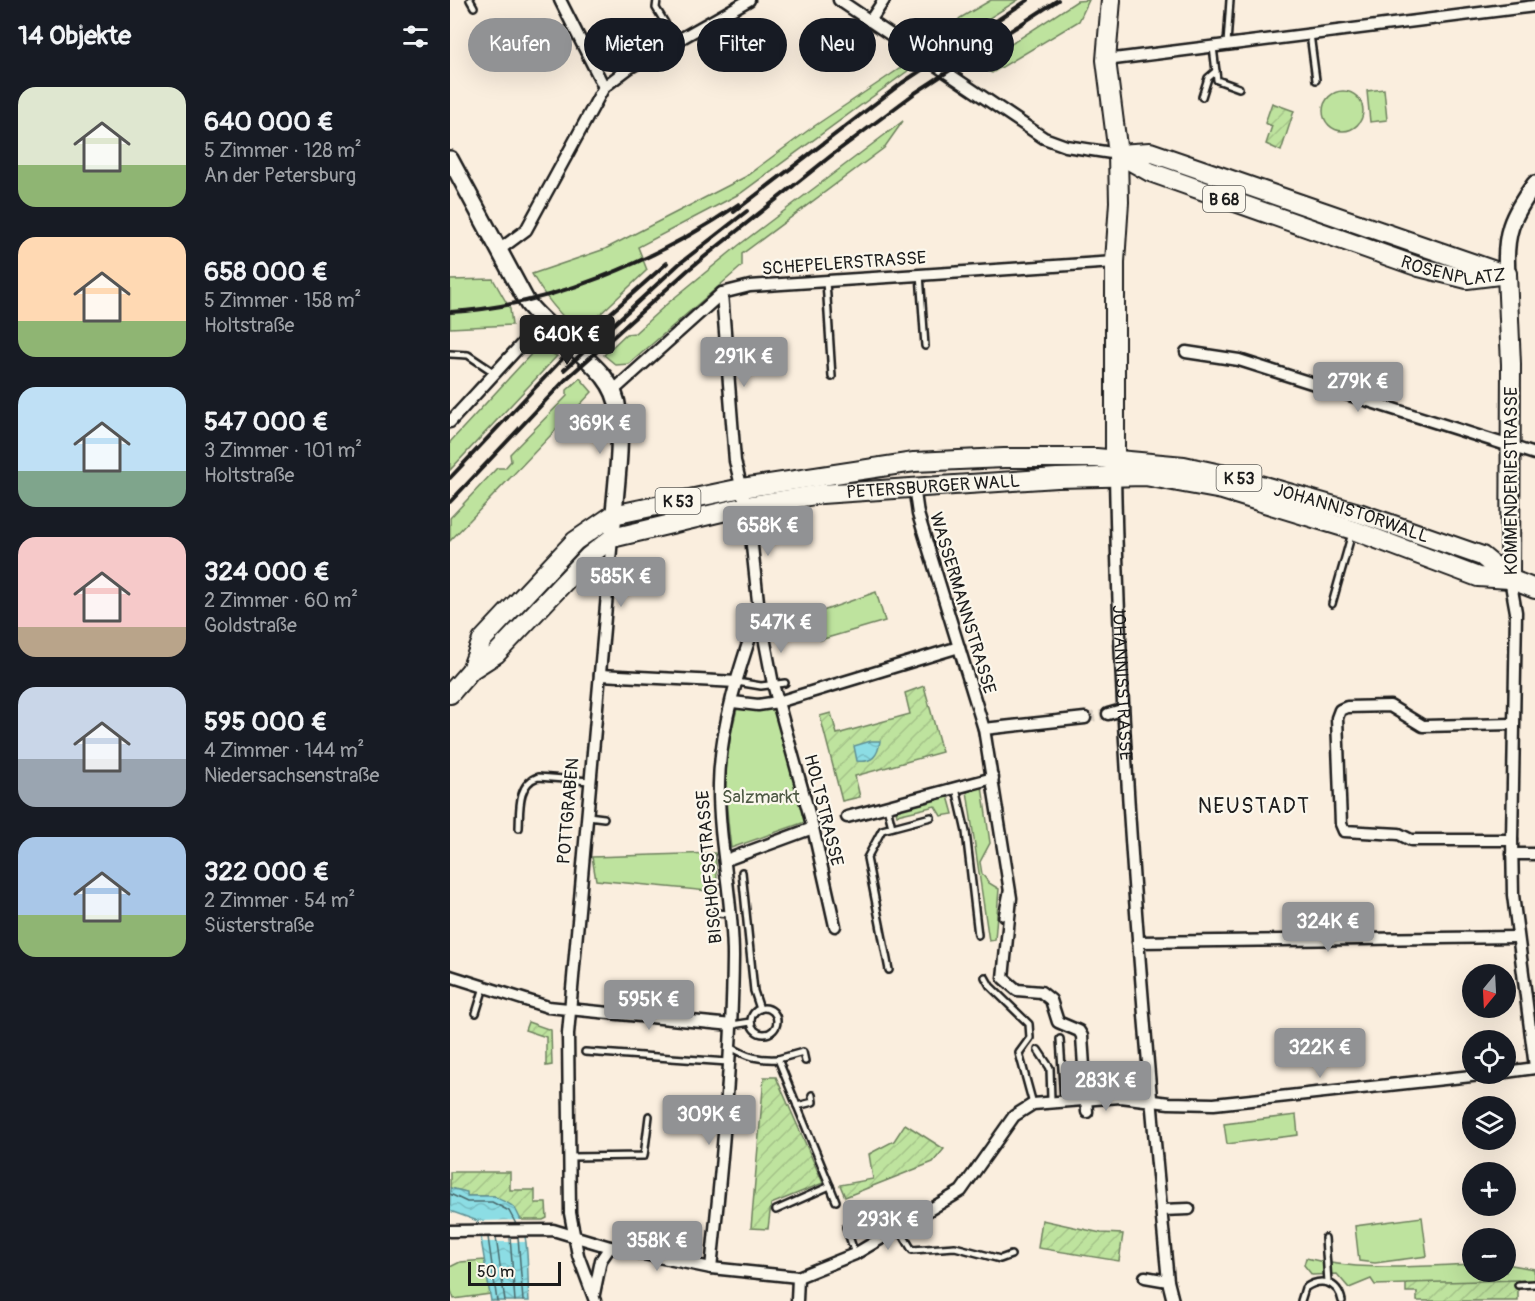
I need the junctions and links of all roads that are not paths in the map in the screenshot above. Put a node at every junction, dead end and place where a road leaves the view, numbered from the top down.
1 (470, 0) edge
2 (560, 0) edge
3 (657, 0) edge
4 (749, 0) edge
5 (839, 0) edge
6 (884, 0) edge
7 (1111, 0) edge
8 (1230, 0) edge
9 (1535, 6) edge
10 (474, 7) dead end
11 (662, 18) edge
12 (866, 18) edge
13 (872, 18) edge
14 (876, 25) edge
15 (1310, 33) junction
16 (685, 36) edge
17 (1227, 44) junction
18 (1213, 46) junction
19 (1106, 60) junction
20 (1216, 70) junction
21 (624, 72) edge
22 (1316, 80) dead end
23 (604, 87) junction
24 (1239, 88) dead end
25 (1202, 97) dead end
26 (1118, 154) junction
27 (450, 159) edge
28 (456, 181) edge
29 (1533, 190) edge
30 (498, 250) junction
31 (1115, 262) junction
32 (920, 274) junction
33 (1507, 274) junction
34 (826, 281) junction
35 (722, 293) junction
36 (543, 322) junction
37 (925, 346) dead end
38 (1186, 352) dead end
39 (450, 354) edge
40 (495, 373) junction
41 (832, 377) dead end
42 (613, 391) junction
43 (450, 422) edge
44 (1510, 446) junction
45 (1535, 454) edge
46 (1115, 467) junction
47 (914, 486) junction
48 (742, 488) junction
49 (747, 506) junction
50 (613, 515) junction
51 (1353, 530) junction
52 (612, 538) junction
53 (1510, 579) junction
54 (1535, 589) edge
55 (1332, 604) dead end
56 (759, 611) junction
57 (959, 647) junction
58 (471, 670) junction
59 (600, 675) junction
60 (737, 682) junction
61 (785, 683) dead end
62 (773, 684) junction
63 (450, 694) edge
64 (733, 702) junction
65 (778, 702) junction
66 (1122, 710) junction
67 (1108, 714) tunnel mouth
68 (1085, 718) tunnel mouth
69 (1513, 724) junction
70 (984, 729) junction
71 (993, 778) junction
72 (590, 781) junction
73 (956, 788) junction
74 (887, 807) junction
75 (587, 816) junction
76 (931, 817) dead end
77 (604, 818) dead end
78 (847, 818) dead end
79 (519, 828) dead end
80 (813, 828) junction
81 (892, 828) junction
82 (1512, 840) junction
83 (1512, 854) junction
84 (1535, 854) edge
85 (726, 860) junction
86 (742, 872) dead end
87 (1008, 882) junction
88 (716, 913) dead end
89 (730, 915) junction
90 (1002, 916) dead end
91 (835, 926) dead end
92 (978, 935) dead end
93 (1517, 937) junction
94 (1138, 942) junction
95 (889, 969) dead end
96 (450, 976) edge
97 (985, 977) dead end
98 (484, 987) junction
99 (688, 1006) dead end
100 (760, 1009) junction
101 (569, 1010) junction
102 (476, 1013) dead end
103 (688, 1020) junction
104 (751, 1022) junction
105 (732, 1026) junction
106 (1060, 1039) dead end
107 (730, 1046) junction
108 (1038, 1050) dead end
109 (585, 1052) dead end
110 (778, 1059) junction
111 (805, 1061) dead end
112 (728, 1062) junction
113 (1535, 1067) edge
114 (1516, 1070) edge
115 (1462, 1077) edge
116 (812, 1095) dead end
117 (1087, 1098) junction
118 (1051, 1100) junction
119 (1064, 1100) junction
120 (1150, 1101) junction
121 (1033, 1104) junction
122 (797, 1106) junction
123 (1087, 1112) dead end
124 (649, 1116) dead end
125 (570, 1157) junction
126 (830, 1186) junction
127 (836, 1201) dead end
128 (1189, 1209) dead end
129 (776, 1210) dead end
130 (1161, 1210) junction
131 (846, 1227) dead end
132 (899, 1228) junction
133 (450, 1231) edge
134 (574, 1236) junction
135 (1325, 1238) dead end
136 (610, 1247) junction
137 (855, 1254) junction
138 (1011, 1255) dead end
139 (711, 1268) junction
140 (798, 1277) junction
141 (1145, 1277) dead end
142 (1168, 1281) junction
143 (1328, 1282) junction
144 (1535, 1284) edge
145 (1518, 1285) dead end
146 (595, 1301) edge
147 (797, 1301) edge
148 (1173, 1301) edge
149 (1301, 1301) edge
150 (1342, 1301) edge

1 - 10 lane
2 - 23 street
3 - 11 lane
4 - 16 street
5 - 12 street
6 - 13 street
7 - 19 main road, JOHANNISSTRASSE
8 - 17 lane
9 - 15 street
14 - 26 street
15 - 17 street
15 - 22 lane
17 - 18 street
18 - 19 street
18 - 20 lane
19 - 26 main road, JOHANNISSTRASSE
20 - 24 lane
20 - 25 lane
21 - 23 street
23 - 30 street
26 - 31 main road, JOHANNISSTRASSE
26 - 33 main road, ROSENPLATZ / B 68
27 - 28 main road
28 - 30 main road
29 - 33 main road
30 - 36 main road
31 - 32 street, SCHEPELERSTRASSE
31 - 46 main road, JOHANNISSTRASSE
32 - 34 street, SCHEPELERSTRASSE
32 - 37 lane
33 - 44 main road, KOMMENDERIESTRASSE
34 - 35 street, SCHEPELERSTRASSE
34 - 41 lane
35 - 42 street, SCHEPELERSTRASSE
35 - 48 street, HOLTSTRASSE
36 - 40 street
36 - 42 main road
38 - 44 street
39 - 40 lane
40 - 43 street
42 - 50 main road, POTTGRABEN
44 - 45 street
44 - 53 main road, KOMMENDERIESTRASSE
46 - 47 main road, PETERSBURGER WALL / K 53
46 - 48 main road, PETERSBURGER WALL / K 53
46 - 51 main road, JOHANNISTORWALL / K 53
46 - 53 main road, JOHANNISTORWALL / K 53
46 - 66 street, JOHANNISSTRASSE
47 - 49 main road, PETERSBURGER WALL / K 53
47 - 57 street, WASSERMANNSTRASSE
48 - 49 street, HOLTSTRASSE
48 - 50 main road, PETERSBURGER WALL / K 53
49 - 52 main road, PETERSBURGER WALL / K 53
49 - 56 street, HOLTSTRASSE
50 - 52 main road, POTTGRABEN
50 - 58 main road
51 - 53 main road, JOHANNISTORWALL / K 53
51 - 55 lane
52 - 58 main road
52 - 59 street, POTTGRABEN
53 - 54 main road, JOHANNISTORWALL
53 - 69 street, KOMMENDERIESTRASSE
56 - 60 street, BISCHOFSSTRASSE
56 - 62 street, HOLTSTRASSE
57 - 65 street
57 - 70 street, WASSERMANNSTRASSE
58 - 63 main road
59 - 60 street
59 - 72 street, POTTGRABEN
60 - 62 lane
60 - 64 street, BISCHOFSSTRASSE
61 - 62 lane
62 - 65 street, HOLTSTRASSE
64 - 65 street
64 - 85 street, BISCHOFSSTRASSE
65 - 80 street, HOLTSTRASSE
66 - 67 street
66 - 94 street, JOHANNISSTRASSE
68 - 70 street
69 - 82 street, KOMMENDERIESTRASSE
69 - 82 street
70 - 71 street, WASSERMANNSTRASSE
71 - 73 street, HOLTSTRASSE
71 - 87 street, WASSERMANNSTRASSE
72 - 75 street, POTTGRABEN
72 - 79 lane
73 - 74 street, HOLTSTRASSE
73 - 92 lane
74 - 78 street, HOLTSTRASSE
74 - 81 lane
75 - 77 lane
75 - 101 street, POTTGRABEN
76 - 81 lane
80 - 85 street
80 - 91 street, HOLTSTRASSE
81 - 95 lane
82 - 83 street, KOMMENDERIESTRASSE
83 - 84 street
83 - 93 street, KOMMENDERIESTRASSE
85 - 89 street, BISCHOFSSTRASSE
86 - 100 lane
87 - 90 lane
87 - 117 street, WASSERMANNSTRASSE
88 - 89 lane
89 - 105 street, BISCHOFSSTRASSE
93 - 94 street
93 - 113 street, KOMMENDERIESTRASSE
94 - 120 street, JOHANNISSTRASSE
96 - 98 street
97 - 121 lane
98 - 101 street
98 - 102 lane
99 - 103 lane
100 - 104 lane
100 - 104 lane
101 - 103 street
101 - 125 street, POTTGRABEN
103 - 105 street
104 - 105 lane
105 - 107 street, BISCHOFSSTRASSE
106 - 119 lane
107 - 110 lane
107 - 112 street, BISCHOFSSTRASSE
108 - 118 lane
109 - 112 lane
110 - 111 lane
110 - 122 lane
112 - 139 street, BISCHOFSSTRASSE
113 - 114 street
115 - 120 street
116 - 122 lane
117 - 119 street
117 - 120 street
117 - 123 street
118 - 119 street
118 - 121 street
120 - 130 street, JOHANNISSTRASSE
121 - 132 street
122 - 126 lane
124 - 125 lane
125 - 134 street, POTTGRABEN
126 - 127 lane
126 - 129 lane
128 - 130 street
130 - 142 street, JOHANNISSTRASSE
131 - 137 lane
132 - 137 street
132 - 138 lane
133 - 134 street
134 - 136 street
134 - 146 street, POTTGRABEN
135 - 143 lane
136 - 139 street
136 - 146 street
137 - 140 street
139 - 140 street
140 - 147 street
141 - 142 street
142 - 148 street, JOHANNISSTRASSE
143 - 149 lane
143 - 150 lane
144 - 145 lane

